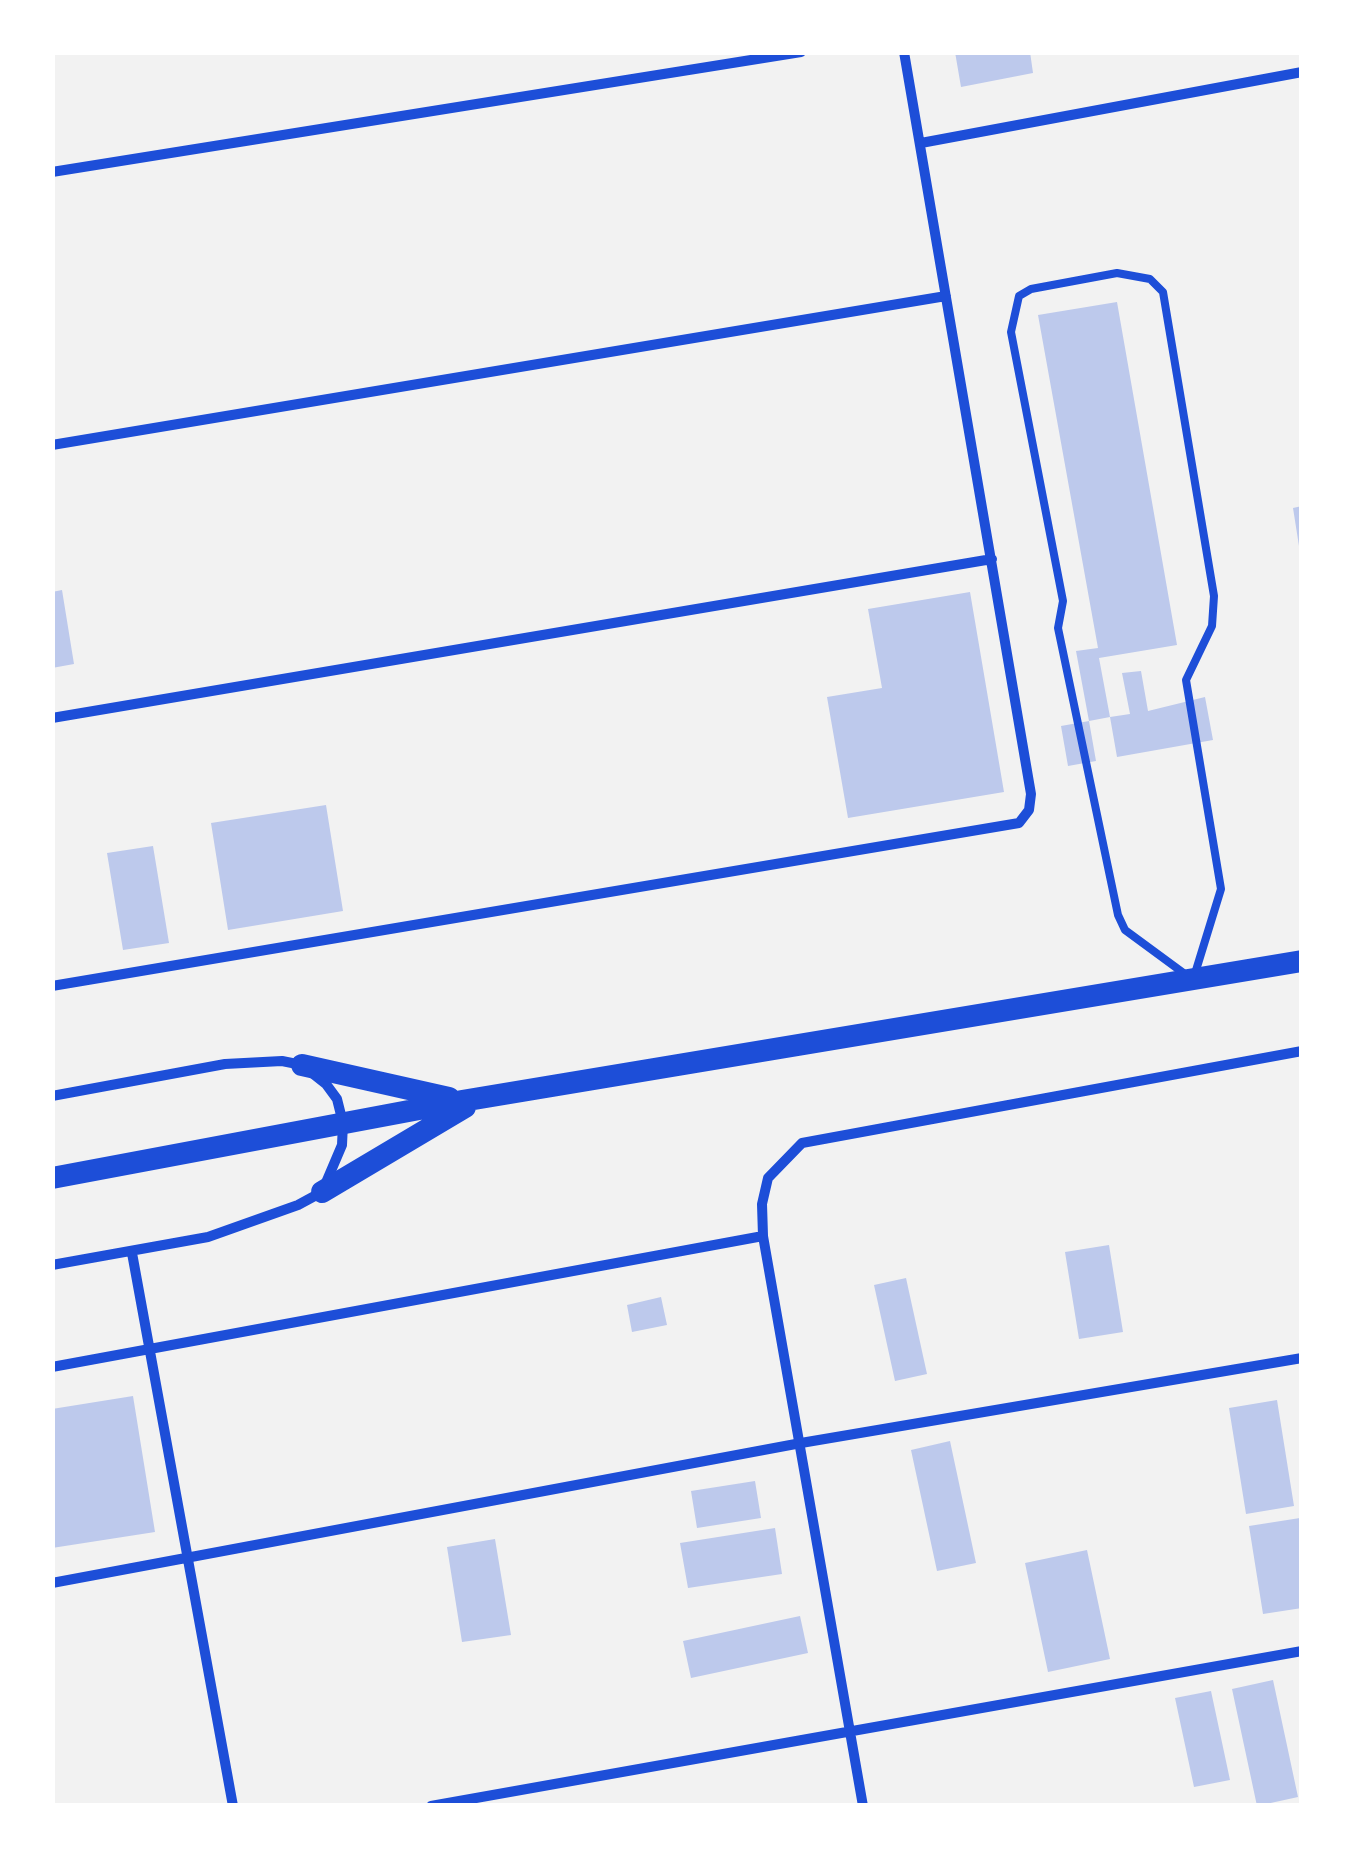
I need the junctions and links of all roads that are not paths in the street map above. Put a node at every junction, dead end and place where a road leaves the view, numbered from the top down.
1 (801, 52) edge
2 (904, 52) edge
3 (1302, 72) edge
4 (921, 143) junction
5 (52, 172) edge
6 (946, 296) junction
7 (52, 445) edge
8 (992, 559) junction
9 (52, 718) edge
10 (1302, 961) edge
11 (1193, 980) junction
12 (52, 986) edge
13 (1302, 1051) edge
14 (302, 1066) junction
15 (52, 1096) edge
16 (470, 1100) junction
17 (343, 1123) junction
18 (52, 1178) edge
19 (322, 1192) junction
20 (763, 1236) junction
21 (132, 1252) junction
22 (52, 1265) edge
23 (150, 1350) junction
24 (1302, 1358) edge
25 (52, 1367) edge
26 (801, 1443) junction
27 (189, 1560) junction
28 (52, 1583) edge
29 (1302, 1651) edge
30 (850, 1734) junction
31 (232, 1806) edge
32 (431, 1806) edge
33 (863, 1806) edge

1 - 5 street
2 - 4 street
3 - 4 street
4 - 6 street
6 - 7 street
6 - 8 street
8 - 9 street
8 - 12 street
10 - 11 main road
11 - 11 lane
11 - 16 main road
13 - 20 street
14 - 15 street
14 - 16 main road
14 - 17 street
16 - 17 main road
16 - 19 main road
17 - 18 main road
17 - 19 street
19 - 21 street
20 - 23 street
20 - 26 street
21 - 22 street
21 - 23 street
23 - 25 street
23 - 27 street
24 - 26 street
26 - 27 street
26 - 30 street
27 - 28 street
27 - 31 street
29 - 30 street
30 - 32 street
30 - 33 street

